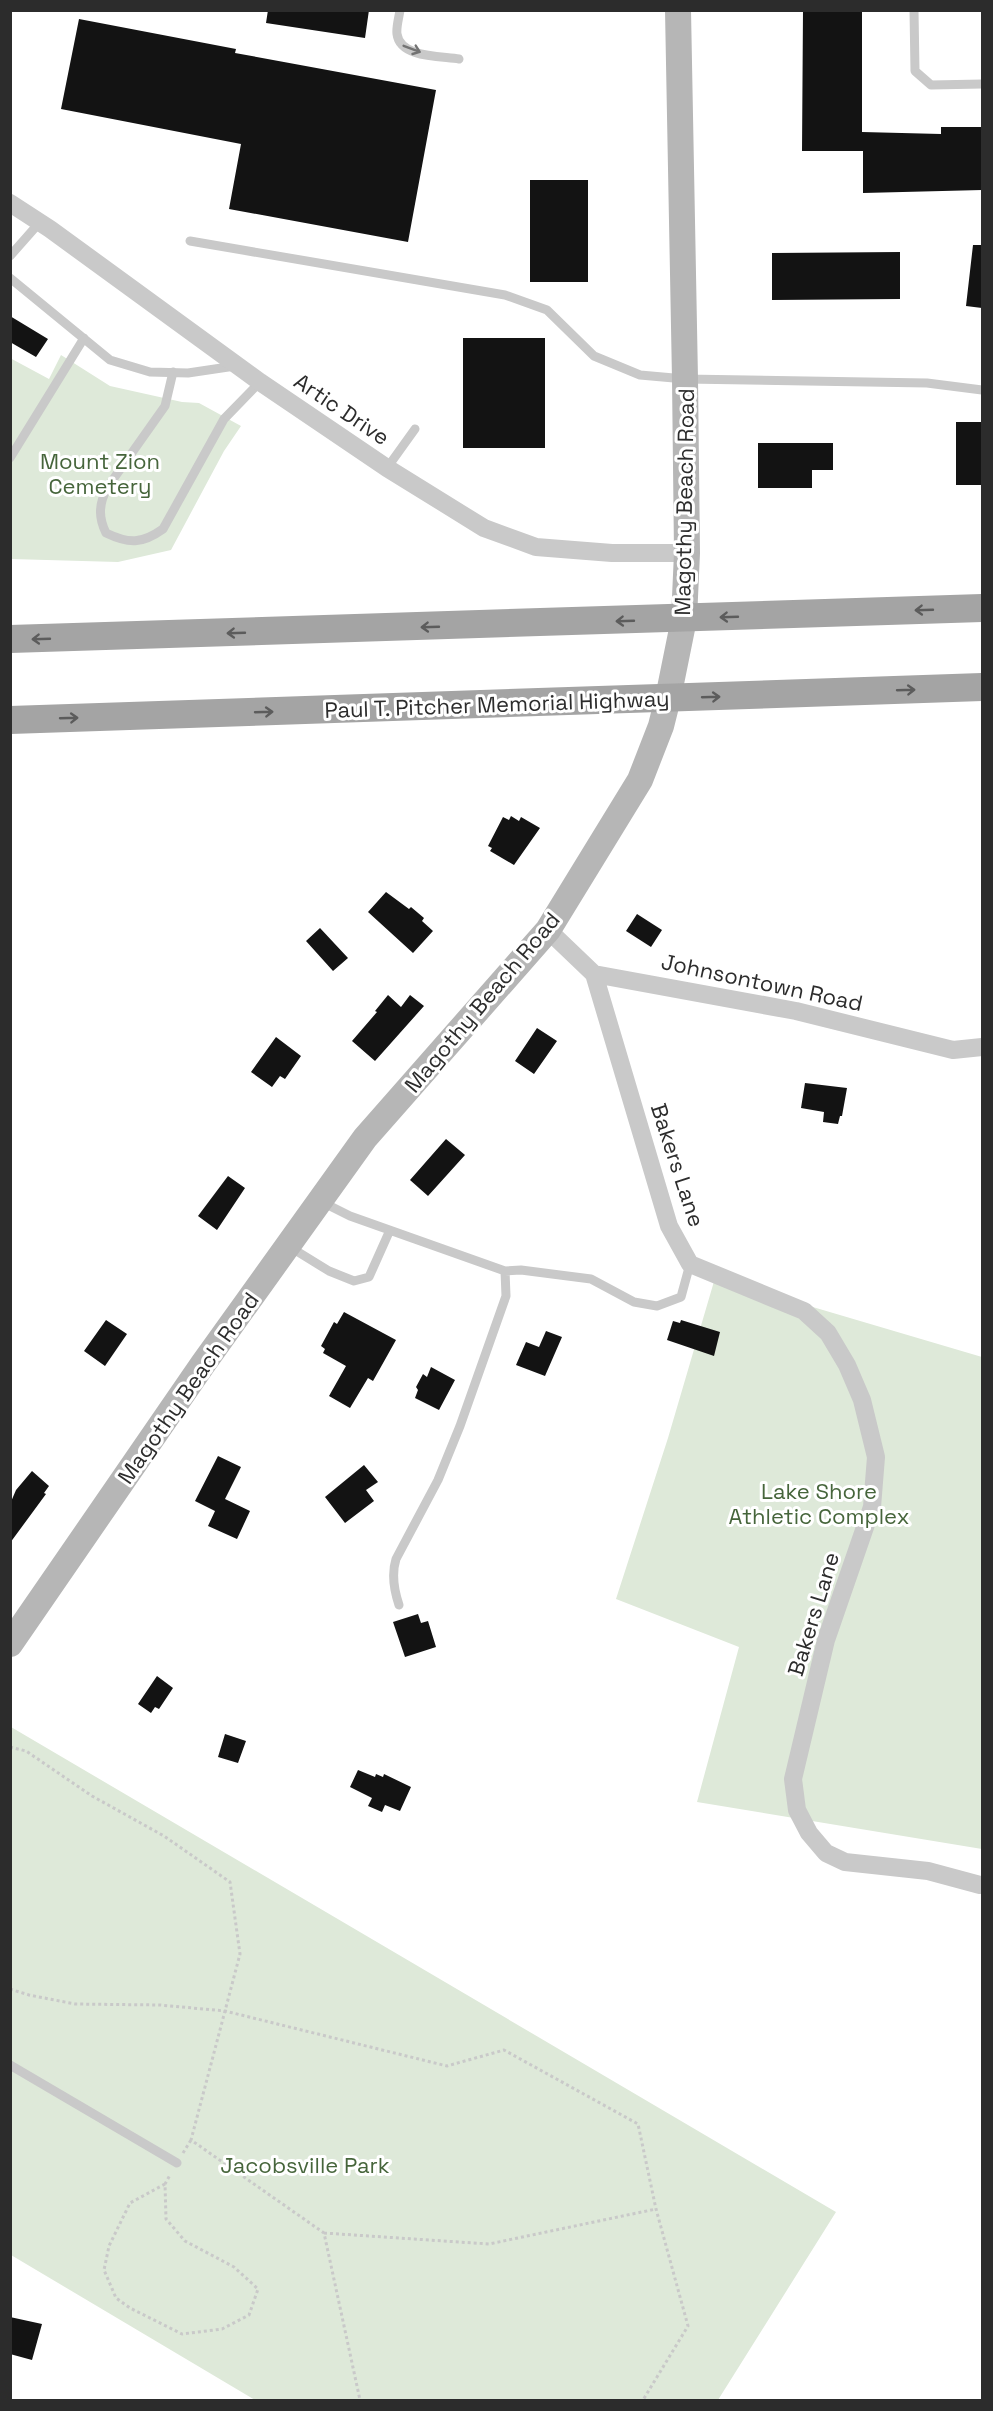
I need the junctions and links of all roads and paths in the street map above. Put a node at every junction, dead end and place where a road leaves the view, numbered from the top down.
1 (400, 10) edge
2 (678, 10) edge
3 (914, 10) edge
4 (459, 58) dead end
5 (982, 84) edge
6 (10, 203) edge
7 (40, 222) junction
8 (190, 241) dead end
9 (10, 256) edge
10 (10, 278) edge
11 (84, 338) junction
12 (236, 366) junction
13 (172, 372) junction
14 (686, 379) junction
15 (260, 382) junction
16 (982, 390) edge
17 (415, 429) dead end
18 (10, 458) edge
19 (387, 468) junction
20 (687, 553) junction
21 (982, 608) edge
22 (684, 619) junction
23 (10, 639) edge
24 (982, 687) edge
25 (668, 698) junction
26 (10, 720) edge
27 (548, 930) junction
28 (594, 974) junction
29 (982, 1047) edge
30 (320, 1201) junction
31 (390, 1230) junction
32 (288, 1246) junction
33 (690, 1264) junction
34 (505, 1270) junction
35 (399, 1605) dead end
36 (10, 1644) edge
37 (10, 1747) edge
38 (980, 1885) dead end
39 (10, 1989) edge
40 (225, 2011) junction
41 (10, 2065) edge
42 (191, 2140) junction
43 (177, 2163) junction
44 (165, 2184) junction
45 (656, 2209) junction
46 (324, 2233) junction
47 (360, 2400) edge
48 (643, 2400) edge

1 -> 4 lane
2 - 14 street, Magothy Beach Road
3 - 5 lane
6 - 7 street, Artic Drive
7 - 9 lane
7 - 12 street, Artic Drive
8 - 14 lane
10 - 11 lane
11 - 13 lane
11 - 18 lane
12 - 13 lane
12 - 15 street, Artic Drive
13 - 15 lane
14 - 16 lane
14 - 20 street, Magothy Beach Road
15 - 19 street, Artic Drive
17 - 19 lane
19 - 20 street, Artic Drive
20 - 22 street, Magothy Beach Road
21 -> 22 main road
22 -> 23 main road
22 - 25 street, Magothy Beach Road
25 -> 24 main road, Paul T. Pitcher Memorial Highway
26 -> 25 main road, Paul T. Pitcher Memorial Highway
25 - 27 street, Magothy Beach Road
27 - 28 street
27 - 30 street, Magothy Beach Road
28 - 29 street, Johnsontown Road
28 - 33 street, Bakers Lane
30 - 31 lane
30 - 32 street, Magothy Beach Road
31 - 32 lane
31 - 34 lane
32 - 36 street, Magothy Beach Road
33 - 34 lane
33 - 38 street, Bakers Lane
34 - 35 lane
37 - 40 path
39 - 40 path
40 - 42 path
40 - 45 path
41 - 43 lane
42 - 43 path
42 - 46 path
43 - 44 path
44 - 44 path
45 - 46 path
45 - 48 path
46 - 47 path

